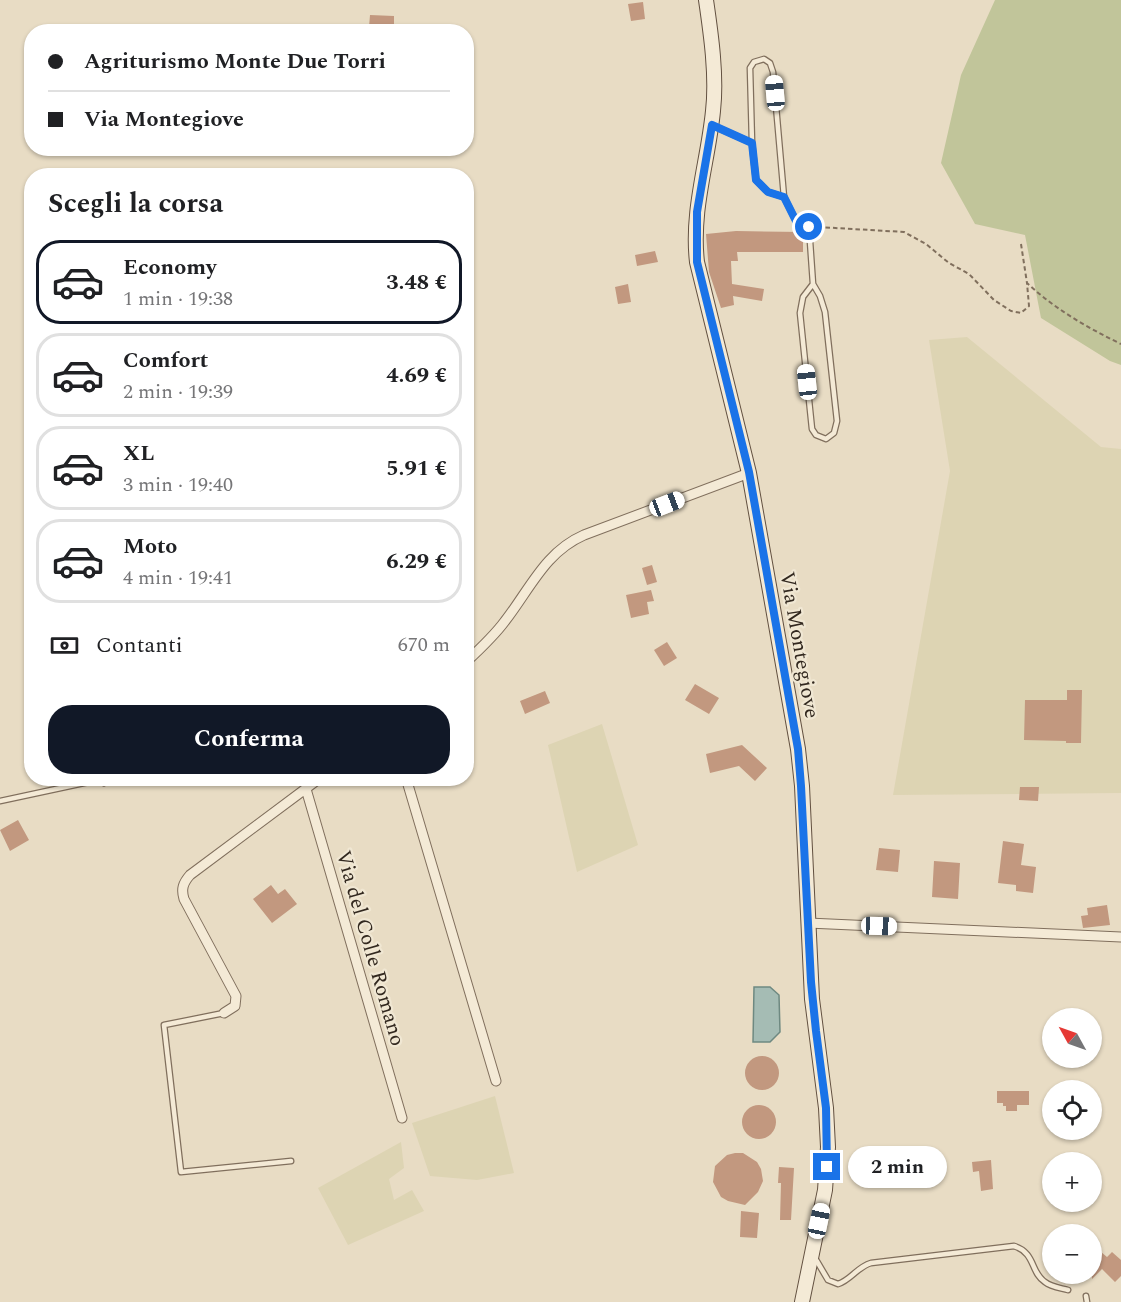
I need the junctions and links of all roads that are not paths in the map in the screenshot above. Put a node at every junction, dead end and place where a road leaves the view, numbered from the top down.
1 (706, 0) edge
2 (712, 125) junction
3 (752, 143) junction
4 (784, 197) junction
5 (813, 284) junction
6 (749, 472) junction
7 (474, 654) edge
8 (70, 786) edge
9 (310, 786) edge
10 (408, 786) edge
11 (306, 789) junction
12 (0, 801) edge
13 (808, 923) junction
14 (1121, 937) edge
15 (224, 1013) joint
16 (496, 1081) dead end
17 (402, 1118) dead end
18 (291, 1161) dead end
19 (812, 1253) junction
20 (1068, 1290) dead end
21 (802, 1302) edge

1 - 2 street, Via Montegiove
2 - 3 lane
2 - 6 street, Via Montegiove
3 - 4 lane
3 - 4 lane
4 - 5 lane
5 - 5 lane
6 - 7 street
6 - 13 street, Via Montegiove
8 - 12 lane
9 - 11 street
10 - 16 street
11 - 15 street
11 - 17 street, Via del Colle Romano
13 - 14 street
13 - 19 street, Via Montegiove
15 - 18 lane
19 - 20 lane
19 - 21 street, Via Montegiove

